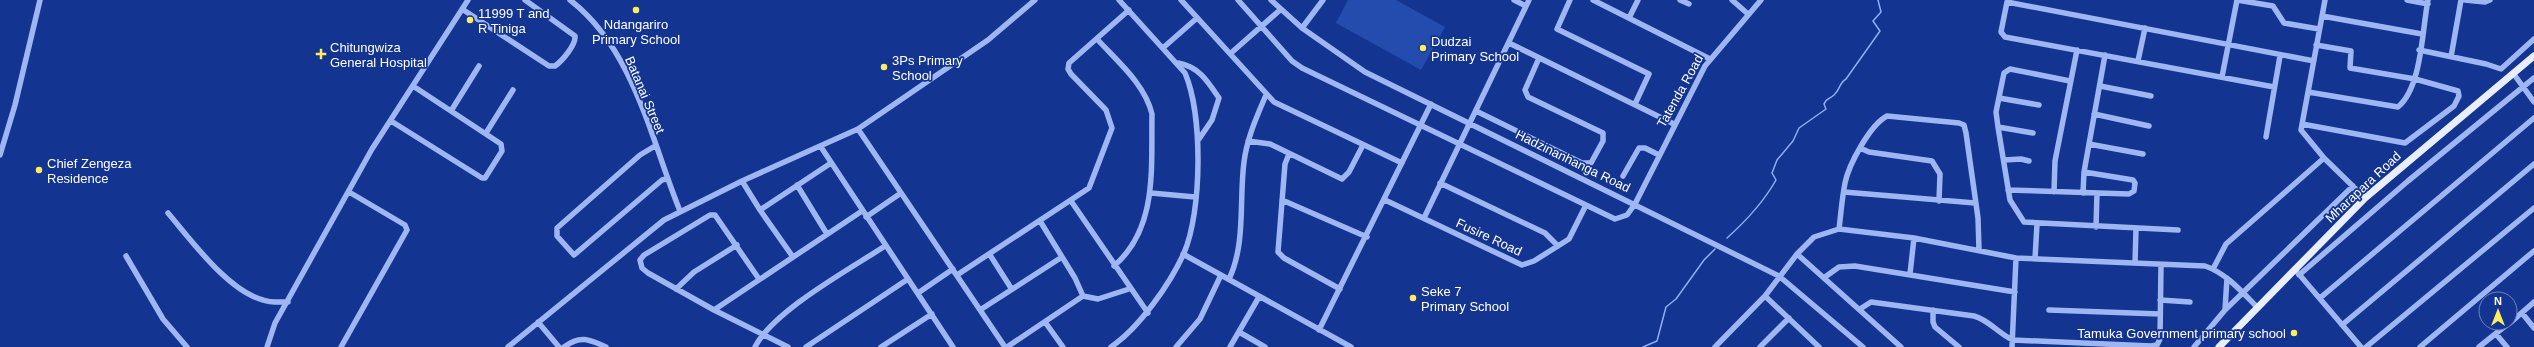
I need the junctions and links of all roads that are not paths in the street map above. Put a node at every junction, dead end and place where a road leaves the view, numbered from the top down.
1 (40, 0) edge
2 (468, 0) edge
3 (525, 0) edge
4 (570, 0) edge
5 (1035, 0) edge
6 (1119, 0) edge
7 (1181, 0) edge
8 (1238, 0) edge
9 (1271, 0) edge
10 (1323, 0) edge
11 (1514, 0) edge
12 (1529, 0) edge
13 (1570, 0) edge
14 (1593, 0) edge
15 (1638, 0) edge
16 (1680, 0) edge
17 (1732, 0) edge
18 (1761, 0) edge
19 (2324, 0) edge
20 (2407, 0) edge
21 (2460, 0) edge
22 (2465, 0) edge
23 (2490, 0) edge
24 (1600, 2) edge
25 (2428, 2) edge
26 (1689, 4) dead end
27 (1526, 6) junction
28 (462, 9) junction
29 (1129, 10) junction
30 (1280, 10) junction
31 (1748, 14) junction
32 (2322, 16) junction
33 (1197, 18) junction
34 (1629, 18) junction
35 (1262, 26) junction
36 (1302, 28) junction
37 (2145, 28) junction
38 (2319, 29) junction
39 (2422, 34) junction
40 (1097, 38) junction
41 (2534, 39) edge
42 (1508, 43) junction
43 (2229, 45) junction
44 (2316, 45) junction
45 (1164, 47) junction
46 (2077, 50) junction
47 (2419, 50) junction
48 (1231, 53) junction
49 (2105, 55) junction
50 (2280, 56) junction
51 (2451, 56) junction
52 (2534, 56) edge
53 (1538, 58) junction
54 (1710, 59) junction
55 (2138, 61) junction
56 (2314, 61) junction
57 (1178, 63) junction
58 (479, 66) dead end
59 (2513, 73) junction
60 (2222, 77) junction
61 (2534, 78) edge
62 (2415, 79) junction
63 (2070, 81) junction
64 (413, 86) junction
65 (2100, 86) junction
66 (2274, 87) junction
67 (2523, 87) junction
68 (513, 90) dead end
69 (2308, 92) junction
70 (1266, 95) junction
71 (2152, 96) dead end
72 (1999, 98) junction
73 (2534, 102) edge
74 (1431, 104) junction
75 (1635, 104) junction
76 (2039, 104) dead end
77 (451, 111) junction
78 (1476, 111) junction
79 (2094, 114) junction
80 (2534, 118) edge
81 (391, 121) junction
82 (1470, 124) junction
83 (1674, 124) junction
84 (2302, 124) junction
85 (1420, 125) junction
86 (2149, 126) dead end
87 (1998, 127) junction
88 (858, 129) junction
89 (0, 132) edge
90 (486, 133) junction
91 (2033, 133) dead end
92 (5, 137) junction
93 (2266, 137) dead end
94 (1199, 139) junction
95 (1248, 141) junction
96 (2089, 144) junction
97 (1363, 145) junction
98 (1459, 145) junction
99 (655, 146) junction
100 (821, 147) junction
101 (1860, 148) junction
102 (1289, 154) junction
103 (2142, 154) dead end
104 (0, 155) edge
105 (1660, 155) junction
106 (2324, 158) junction
107 (2004, 160) junction
108 (2029, 162) dead end
109 (831, 163) junction
110 (1402, 163) junction
111 (2534, 164) edge
112 (2084, 172) junction
113 (1623, 176) dead end
114 (666, 179) junction
115 (742, 181) junction
116 (1440, 183) junction
117 (797, 185) junction
118 (2353, 186) junction
119 (2008, 190) junction
120 (348, 192) junction
121 (1844, 192) junction
122 (2054, 192) junction
123 (1151, 193) junction
124 (2083, 193) junction
125 (2097, 193) junction
126 (901, 194) junction
127 (1195, 198) junction
128 (2365, 198) junction
129 (1282, 200) junction
130 (1385, 200) junction
131 (1071, 201) junction
132 (1939, 201) junction
133 (1975, 203) junction
134 (1635, 204) junction
135 (1586, 205) junction
136 (2534, 208) edge
137 (760, 210) junction
138 (680, 211) junction
139 (862, 211) junction
140 (168, 213) dead end
141 (866, 217) junction
142 (1424, 218) junction
143 (1040, 221) junction
144 (2037, 224) junction
145 (2096, 227) junction
146 (2136, 228) junction
147 (1839, 229) junction
148 (2178, 230) dead end
149 (827, 234) junction
150 (1367, 237) junction
151 (1914, 238) junction
152 (737, 245) junction
153 (885, 246) junction
154 (1558, 246) junction
155 (1979, 250) junction
156 (2534, 252) edge
157 (1183, 254) junction
158 (1797, 254) junction
159 (990, 255) junction
160 (126, 256) dead end
161 (1062, 256) junction
162 (793, 257) junction
163 (2016, 258) junction
164 (2035, 259) junction
165 (2135, 263) junction
166 (2161, 265) junction
167 (1114, 266) junction
168 (953, 269) junction
169 (2214, 269) junction
170 (2294, 269) junction
171 (1910, 274) junction
172 (957, 275) junction
173 (1221, 275) junction
174 (2299, 275) junction
175 (1779, 276) junction
176 (1825, 277) junction
177 (2227, 278) junction
178 (759, 279) junction
179 (908, 279) junction
180 (1229, 279) junction
181 (1011, 288) junction
182 (676, 289) junction
183 (1129, 289) junction
184 (1340, 289) junction
185 (2015, 292) junction
186 (2242, 292) junction
187 (918, 293) junction
188 (1083, 296) junction
189 (1765, 296) junction
190 (1259, 297) junction
191 (2320, 298) junction
192 (2160, 300) junction
193 (288, 302) junction
194 (2190, 302) dead end
195 (2534, 302) edge
196 (2257, 307) junction
197 (1860, 309) junction
198 (714, 310) junction
199 (980, 310) junction
200 (1933, 310) junction
201 (2048, 310) dead end
202 (2225, 310) junction
203 (1148, 313) junction
204 (2522, 313) junction
205 (932, 314) junction
206 (2160, 314) junction
207 (2518, 316) edge
208 (1789, 318) junction
209 (538, 322) junction
210 (1045, 322) junction
211 (2342, 325) junction
212 (2534, 328) edge
213 (1319, 330) junction
214 (2500, 331) edge
215 (1239, 332) junction
216 (2496, 334) junction
217 (761, 335) junction
218 (2013, 340) junction
219 (1813, 342) junction
220 (2098, 346) edge
221 (187, 347) edge
222 (267, 347) edge
223 (341, 347) edge
224 (508, 347) edge
225 (559, 347) edge
226 (564, 347) edge
227 (606, 347) edge
228 (755, 347) edge
229 (788, 347) edge
230 (806, 347) edge
231 (881, 347) edge
232 (953, 347) edge
233 (1006, 347) edge
234 (1063, 347) edge
235 (1112, 347) edge
236 (1176, 347) edge
237 (1230, 347) edge
238 (1265, 347) edge
239 (1351, 347) edge
240 (1715, 347) edge
241 (1760, 347) edge
242 (1807, 347) edge
243 (1819, 347) edge
244 (1863, 347) edge
245 (1901, 347) edge
246 (1959, 347) edge
247 (2012, 347) edge
248 (2194, 347) edge
249 (2219, 347) edge
250 (2361, 347) edge
251 (2366, 347) edge
252 (2420, 347) edge
253 (2480, 347) edge
254 (2507, 347) edge

1 - 92 street
2 - 28 street
3 - 28 street
4 - 99 street, Batanai Street
5 - 88 street
6 - 29 street
7 - 33 street
8 - 35 street
9 - 30 street, Hadzinanhanga Road
10 - 36 street
11 - 27 street
12 - 27 street
13 - 75 street
14 - 24 street
15 - 34 street
16 - 26 street
17 - 31 street
18 - 31 street, Tatenda Road
19 - 32 street
20 - 25 street
21 - 51 street
22 - 23 street
24 - 34 street
25 - 39 street
27 - 42 street
28 - 64 street
29 - 40 street
29 - 45 street
30 - 35 street
30 - 36 street, Hadzinanhanga Road
31 - 54 street, Tatenda Road
32 - 38 street
32 - 39 street
33 - 45 street
33 - 48 street
34 - 54 street
35 - 48 street
35 - 85 street
36 - 74 street, Hadzinanhanga Road
37 - 43 street
37 - 46 street
37 - 55 street
38 - 43 street
38 - 44 street
39 - 47 street
40 - 123 street
40 - 131 street
41 - 51 street
42 - 53 street
42 - 78 street
43 - 50 street
43 - 60 street
44 - 56 street
44 - 62 street
45 - 57 street
46 - 49 street
46 - 63 street
47 - 51 street
47 - 62 street
48 - 70 street
49 - 55 street
49 - 65 street
50 - 56 street
50 - 66 street
52 - 59 main road, Mharapara Road
53 - 75 street
53 - 78 street
54 - 83 street, Tatenda Road
55 - 60 street
56 - 69 street
57 - 94 street
57 - 94 street
58 - 77 street
59 - 67 street
59 - 128 main road, Mharapara Road
60 - 66 street
61 - 67 street
62 - 69 street
62 - 84 street
63 - 72 street
63 - 122 street
64 - 77 street
64 - 81 street
65 - 71 street
65 - 79 street
66 - 93 street
67 - 73 street
67 - 174 street
68 - 90 street
69 - 84 street
70 - 95 street
70 - 97 street
72 - 76 street
72 - 87 street
74 - 82 street, Hadzinanhanga Road
74 - 85 street
75 - 83 street
77 - 90 street
78 - 82 street
79 - 86 street
79 - 96 street
80 - 191 street
81 - 90 street
81 - 120 street
82 - 98 street
82 - 134 street, Hadzinanhanga Road
83 - 105 street, Tatenda Road
84 - 106 street
85 - 98 street
85 - 110 street
87 - 91 street
87 - 107 street
88 - 100 street
88 - 126 street
89 - 92 street
92 - 104 street
94 - 127 street
95 - 102 street
95 - 180 street
96 - 103 street
96 - 112 street
97 - 102 street
97 - 110 street
98 - 116 street
98 - 135 street
99 - 114 street, Batanai Street
99 - 114 street
100 - 109 street
100 - 115 street
101 - 121 street
101 - 132 street
101 - 133 street
102 - 129 street
105 - 113 street
105 - 134 street, Tatenda Road
106 - 118 street
106 - 169 street
107 - 108 street
107 - 119 street
109 - 117 street
109 - 139 street
110 - 130 street
111 - 211 street
112 - 124 street
112 - 125 street
114 - 138 street, Batanai Street
115 - 137 street
115 - 138 street
116 - 142 street
116 - 154 street
117 - 137 street
117 - 149 street
118 - 128 street
118 - 186 street
119 - 122 street
119 - 144 street
120 - 193 street
120 - 223 street
121 - 132 street
121 - 147 street
122 - 124 street
123 - 127 street
123 - 167 street
124 - 125 street
125 - 145 street
126 - 141 street
126 - 168 street
127 - 157 street
128 - 170 main road, Mharapara Road
129 - 150 street
129 - 184 street
130 - 142 street, Fusire Road
130 - 150 street
131 - 143 street
131 - 167 street
132 - 133 street
133 - 155 street
134 - 135 street
134 - 175 street, Hadzinanhanga Road
135 - 154 street, Fusire Road
136 - 251 street
137 - 162 street
138 - 209 street
139 - 141 street
139 - 149 street
140 - 193 street
141 - 153 street
142 - 154 street, Fusire Road
143 - 159 street
143 - 161 street
144 - 145 street
144 - 164 street
145 - 146 street
146 - 148 street
146 - 165 street
147 - 151 street
147 - 158 street
149 - 162 street
150 - 184 street
151 - 155 street
151 - 171 street
152 - 178 street
152 - 182 street
152 - 182 street
153 - 179 street
153 - 217 street
155 - 163 street
156 - 252 street
157 - 173 street
157 - 203 street
158 - 175 street
158 - 176 street
159 - 172 street
159 - 181 street
160 - 221 street
161 - 181 street
161 - 188 street
162 - 178 street
163 - 164 street
163 - 185 street
164 - 165 street
165 - 166 street
166 - 169 street
166 - 192 street
167 - 183 street
168 - 172 street
168 - 187 street
169 - 177 street
170 - 174 street
170 - 196 main road, Mharapara Road
171 - 176 street
171 - 185 street
172 - 199 street
173 - 180 street
173 - 236 street
174 - 191 street
175 - 189 street
175 - 244 street, Hadzinanhanga Road
176 - 197 street
177 - 186 street
177 - 202 street
178 - 198 street
179 - 187 street
179 - 230 street
180 - 190 street
181 - 199 street
182 - 198 street
183 - 188 street
183 - 203 street
184 - 213 street
185 - 218 street
186 - 196 street
186 - 202 street
187 - 205 street
188 - 210 street
189 - 208 street
189 - 240 street
190 - 213 street
190 - 215 street
191 - 211 street
192 - 194 street
192 - 206 street
193 - 222 street
195 - 204 street
196 - 249 main road, Mharapara Road
197 - 200 street
197 - 245 street
198 - 217 street
199 - 233 street
200 - 218 street
200 - 246 street
201 - 206 street
202 - 248 street
203 - 235 street
204 - 207 street
204 - 212 street
205 - 231 street
205 - 232 street
206 - 220 street
208 - 219 street
208 - 241 street
209 - 224 street
209 - 225 street
210 - 233 street
210 - 234 street
211 - 250 street
213 - 239 street
214 - 216 street
215 - 237 street
215 - 238 street
216 - 253 street
216 - 254 street
217 - 228 street
217 - 229 street
218 - 220 street
218 - 247 street
219 - 242 street
219 - 243 street
226 - 227 street

